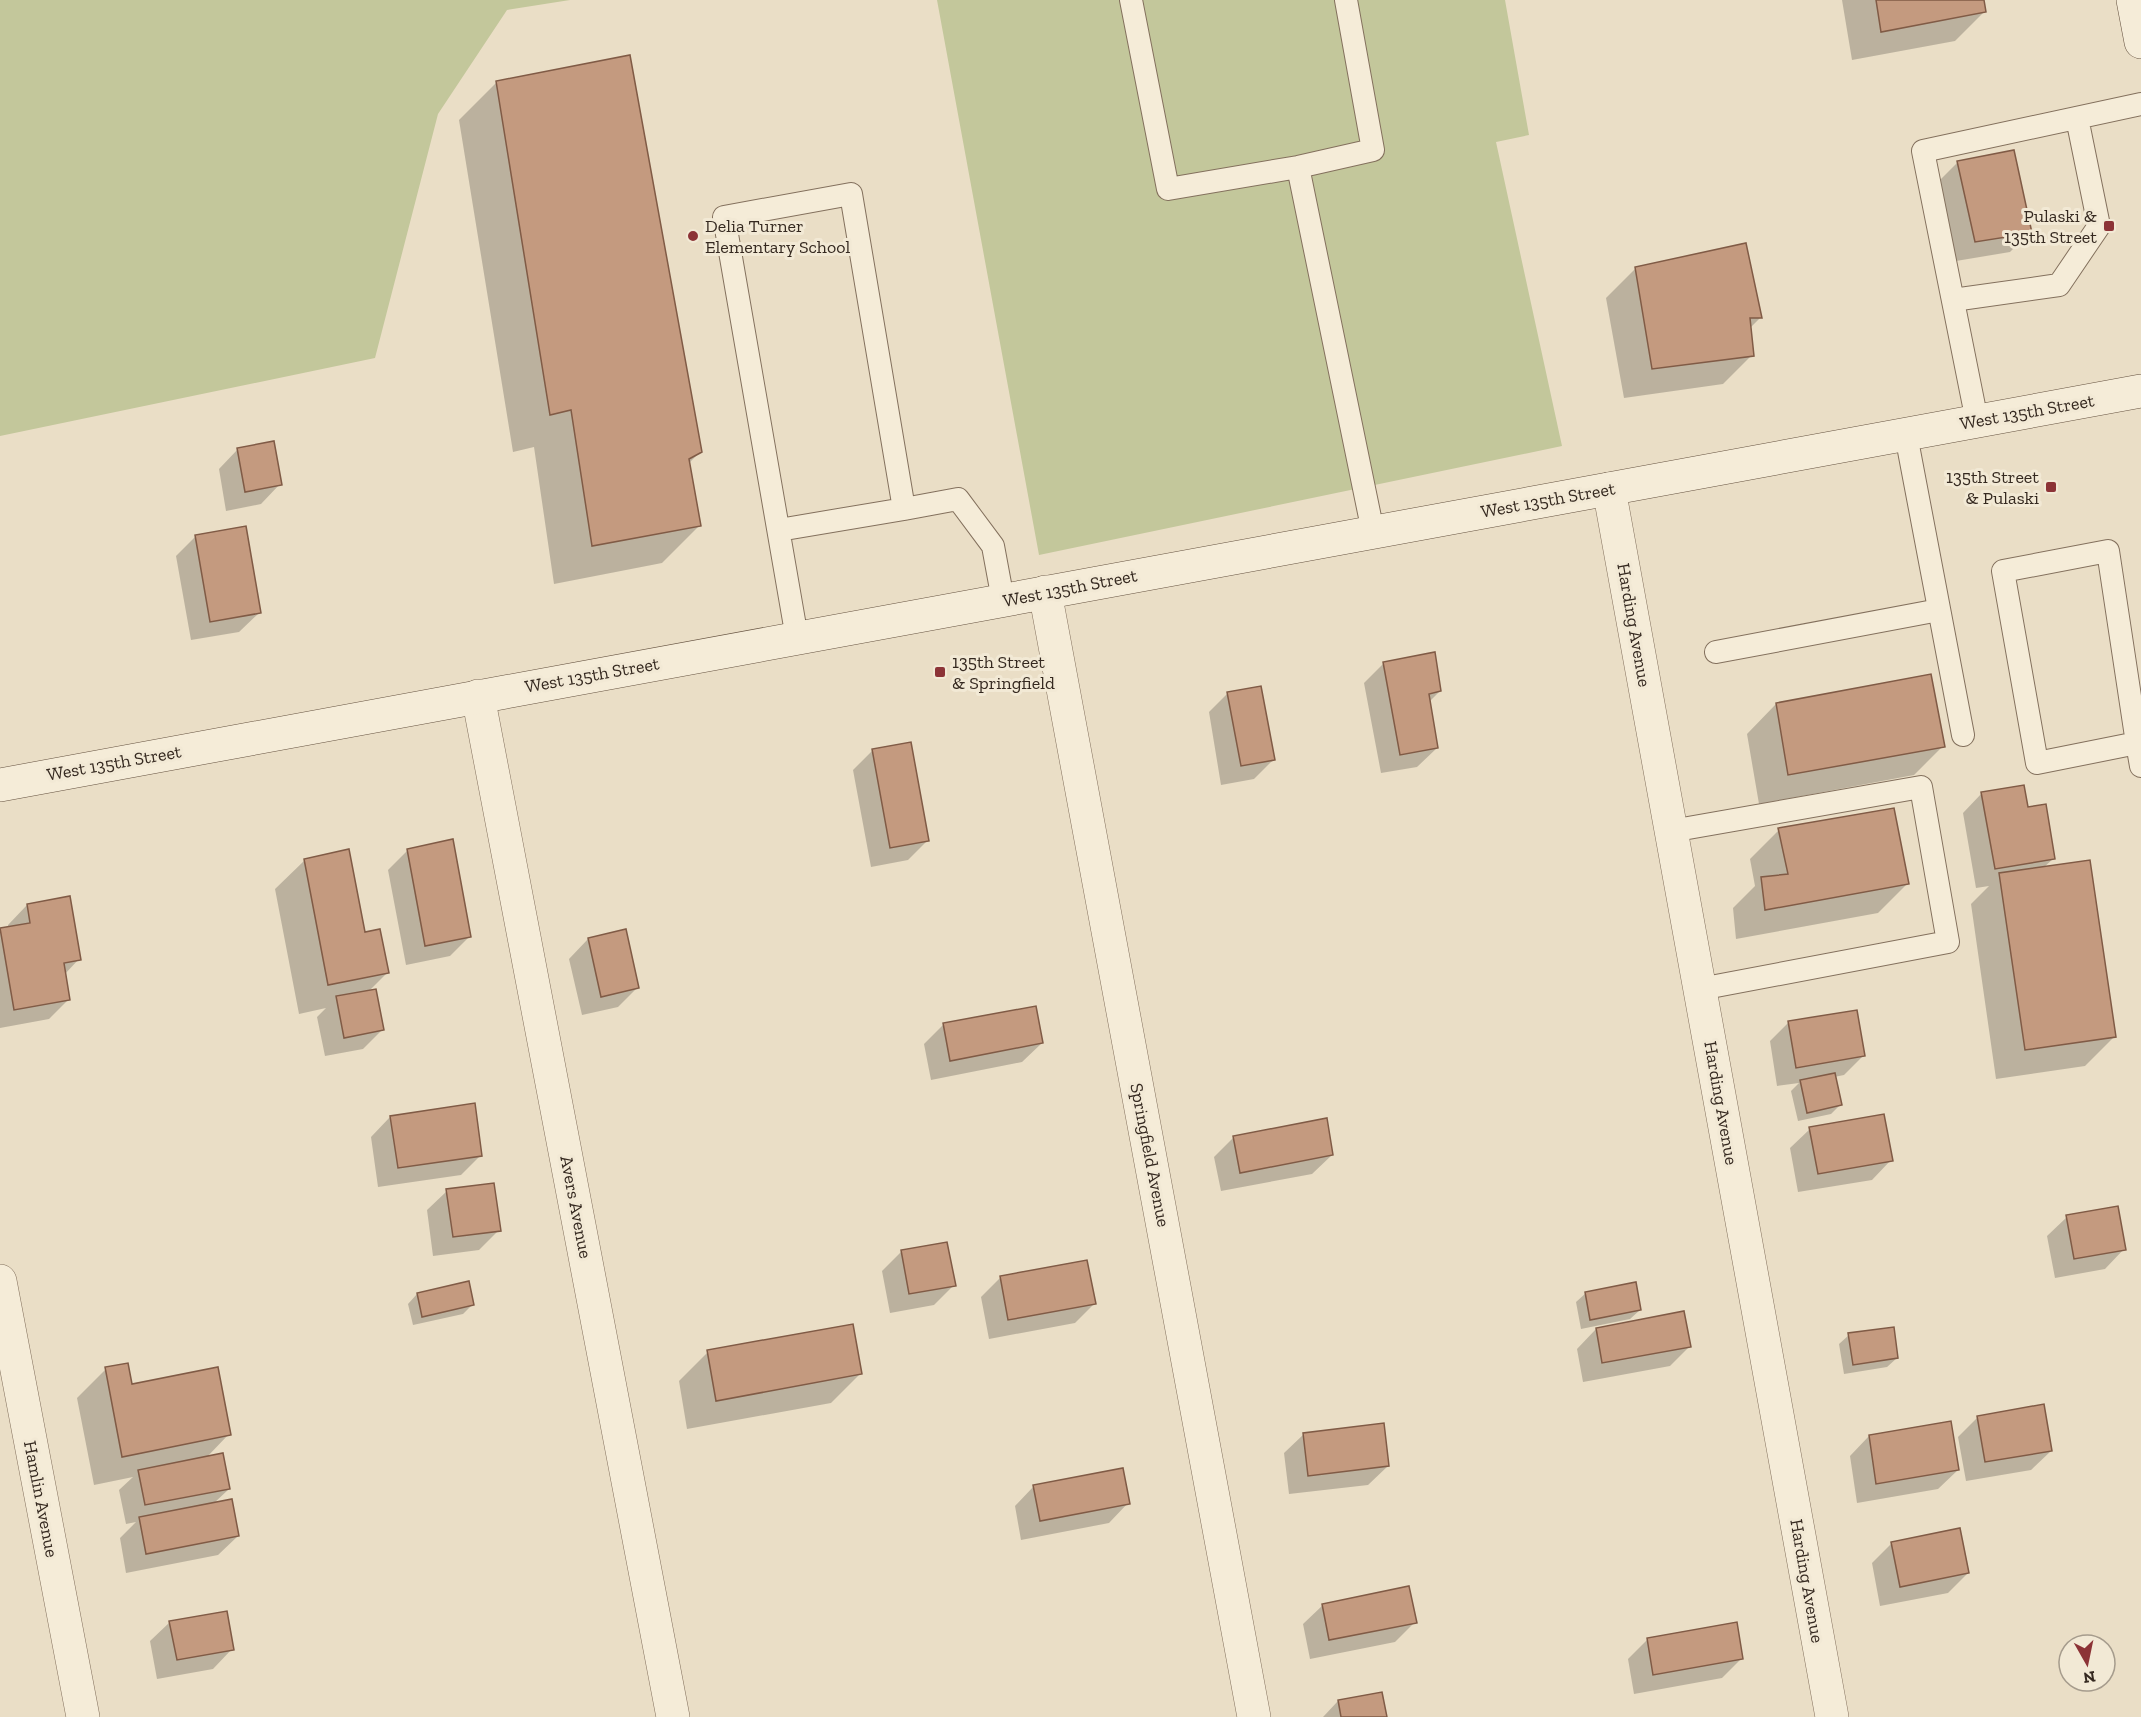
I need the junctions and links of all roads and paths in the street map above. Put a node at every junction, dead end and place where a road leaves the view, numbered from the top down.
1 (1131, 0) edge
2 (1346, 0) edge
3 (2133, 0) edge
4 (2141, 42) edge
5 (2141, 104) edge
6 (2077, 118) junction
7 (1298, 167) junction
8 (1953, 300) junction
9 (2141, 391) edge
10 (1977, 421) junction
11 (1906, 435) junction
12 (1609, 489) junction
13 (904, 508) junction
14 (779, 530) junction
15 (1373, 532) junction
16 (1045, 592) junction
17 (1003, 600) junction
18 (1940, 610) junction
19 (797, 638) junction
20 (1716, 652) dead end
21 (478, 696) junction
22 (1963, 735) dead end
23 (2139, 742) edge
24 (2141, 766) edge
25 (0, 785) edge
26 (1671, 831) junction
27 (1700, 989) junction
28 (0, 1281) edge
29 (83, 1717) edge
30 (673, 1717) edge
31 (1254, 1717) edge
32 (1832, 1717) edge

1 - 7 lane
2 - 7 lane
3 - 4 street
5 - 6 lane
6 - 8 lane
6 - 8 lane
7 - 15 lane
8 - 10 lane
9 - 10 street, West 135th Street
10 - 11 street, West 135th Street
11 - 12 street, West 135th Street
11 - 18 lane
12 - 15 street, West 135th Street
12 - 26 street, Harding Avenue
13 - 14 lane
13 - 14 lane
13 - 17 lane
14 - 19 lane
15 - 16 street, West 135th Street
16 - 17 street, West 135th Street
16 - 31 street, Springfield Avenue
17 - 19 street, West 135th Street
18 - 20 lane
18 - 22 lane
19 - 21 street, West 135th Street
21 - 25 street, West 135th Street
21 - 30 street, Avers Avenue
23 - 23 lane
23 - 24 lane
26 - 27 street, Harding Avenue
26 - 27 lane
27 - 32 street, Harding Avenue
28 - 29 street, Hamlin Avenue

